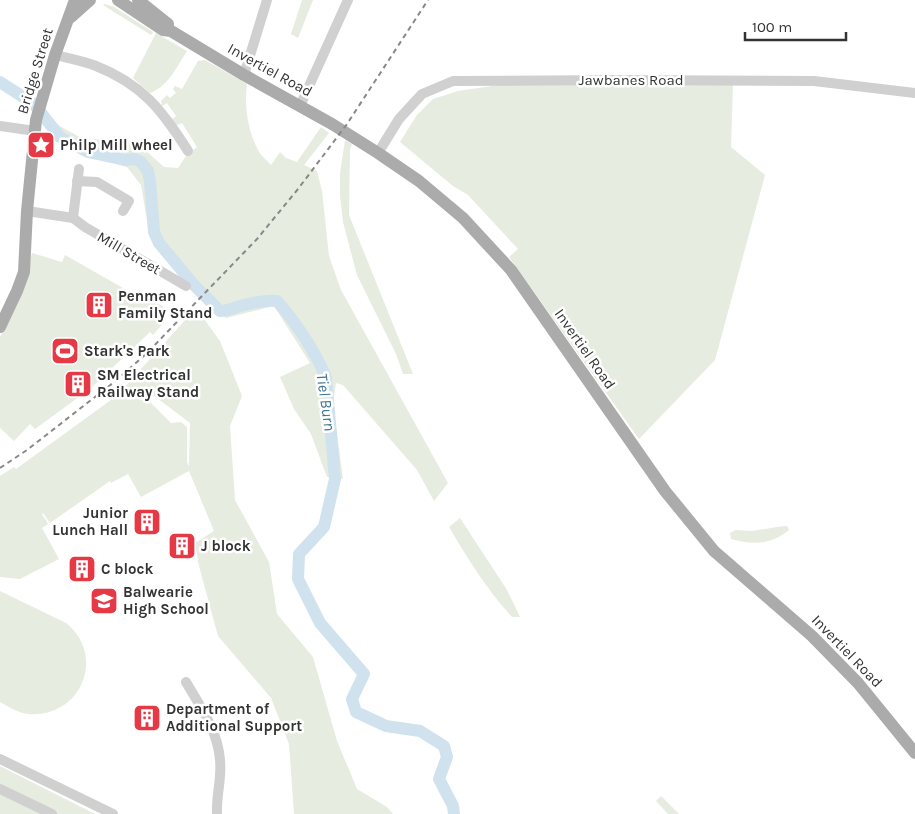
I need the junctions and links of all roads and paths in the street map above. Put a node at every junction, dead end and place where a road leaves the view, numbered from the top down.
1 (75, 0) edge
2 (90, 0) edge
3 (120, 0) edge
4 (138, 0) edge
5 (267, 0) edge
6 (348, 0) edge
7 (68, 21) junction
8 (171, 31) junction
9 (55, 55) junction
10 (244, 75) junction
11 (915, 93) edge
12 (300, 106) junction
13 (0, 126) edge
14 (36, 126) junction
15 (188, 151) dead end
16 (378, 152) junction
17 (79, 169) dead end
18 (77, 181) junction
19 (27, 210) junction
20 (123, 211) dead end
21 (73, 218) junction
22 (186, 286) dead end
23 (0, 327) edge
24 (186, 682) dead end
25 (915, 753) edge
26 (0, 759) edge
27 (0, 789) edge
28 (52, 814) edge
29 (113, 814) edge
30 (217, 814) edge

1 - 7 main road, Bridge Street
2 - 7 main road, Bridge Street
3 - 8 main road, Invertiel Road
4 - 8 main road, Invertiel Road
5 - 10 street
6 - 12 street
7 - 9 main road, Bridge Street
8 - 10 main road, Invertiel Road
9 - 14 main road, Bridge Street
9 - 15 street
10 - 12 main road, Invertiel Road
11 - 16 street, Jawbanes Road
12 - 16 main road, Invertiel Road
13 - 14 street
14 - 19 main road, Bridge Street
16 - 25 main road, Invertiel Road
17 - 18 street
18 - 20 street
18 - 21 street
19 - 21 street, Mill Street
19 - 23 main road, Bridge Street
21 - 22 street, Mill Street
24 - 30 street
26 - 29 street
27 - 28 street

